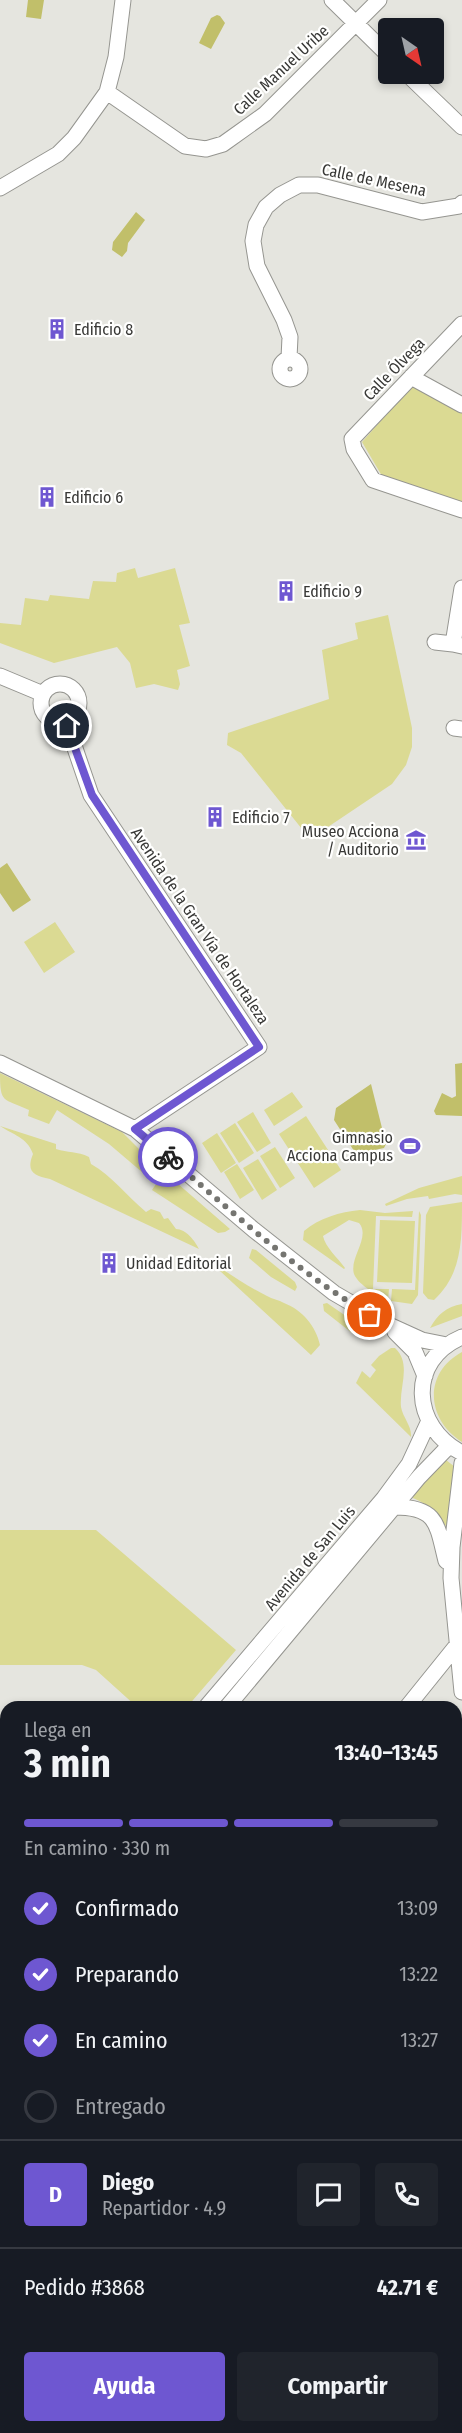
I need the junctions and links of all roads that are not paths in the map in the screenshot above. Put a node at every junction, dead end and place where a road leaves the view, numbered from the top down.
1 (123, 0) edge
2 (332, 0) edge
3 (379, 0) edge
4 (357, 24) junction
5 (378, 45) edge
6 (417, 84) edge
7 (107, 92) junction
8 (462, 127) edge
9 (0, 188) edge
10 (462, 203) edge
11 (462, 324) edge
12 (289, 358) dead end
13 (411, 377) junction
14 (462, 405) edge
15 (462, 510) edge
16 (462, 588) edge
17 (435, 642) dead end
18 (458, 645) edge
19 (0, 676) edge
20 (0, 686) edge
21 (42, 698) junction
22 (66, 722) junction
23 (0, 1063) edge
24 (135, 1129) junction
25 (389, 1325) junction
26 (462, 1337) edge
27 (447, 1345) junction
28 (425, 1376) junction
29 (428, 1423) junction
30 (455, 1449) edge
31 (462, 1463) edge
32 (395, 1507) junction
33 (451, 1578) junction
34 (457, 1646) junction
35 (462, 1692) edge
36 (211, 1701) edge
37 (232, 1701) edge
38 (412, 1701) edge

1 - 7 street
2 - 4 street
3 - 4 street, Calle Manuel Uribe
4 - 5 street
4 - 7 street, Calle Manuel Uribe
6 - 8 street
7 - 9 street
10 - 12 street, Calle de Mesena
11 - 13 street, Calle Ólvega
13 - 14 street
13 - 15 street, Calle Ólvega
16 - 18 street
17 - 18 street
19 - 21 street
20 - 21 street
21 - 22 street
21 - 22 street
22 - 24 street, Avenida de la Gran Vía de Hortaleza
23 - 24 street
24 - 25 street
25 - 27 street
25 - 28 street
26 - 27 street
27 - 28 street
28 - 29 street
29 - 30 street
29 - 36 street, Avenida de San Luis
30 - 32 street, Avenida de San Luis
31 - 33 street
32 - 33 street
32 - 37 street, Avenida de San Luis
33 - 34 street
34 - 35 street
34 - 38 street

